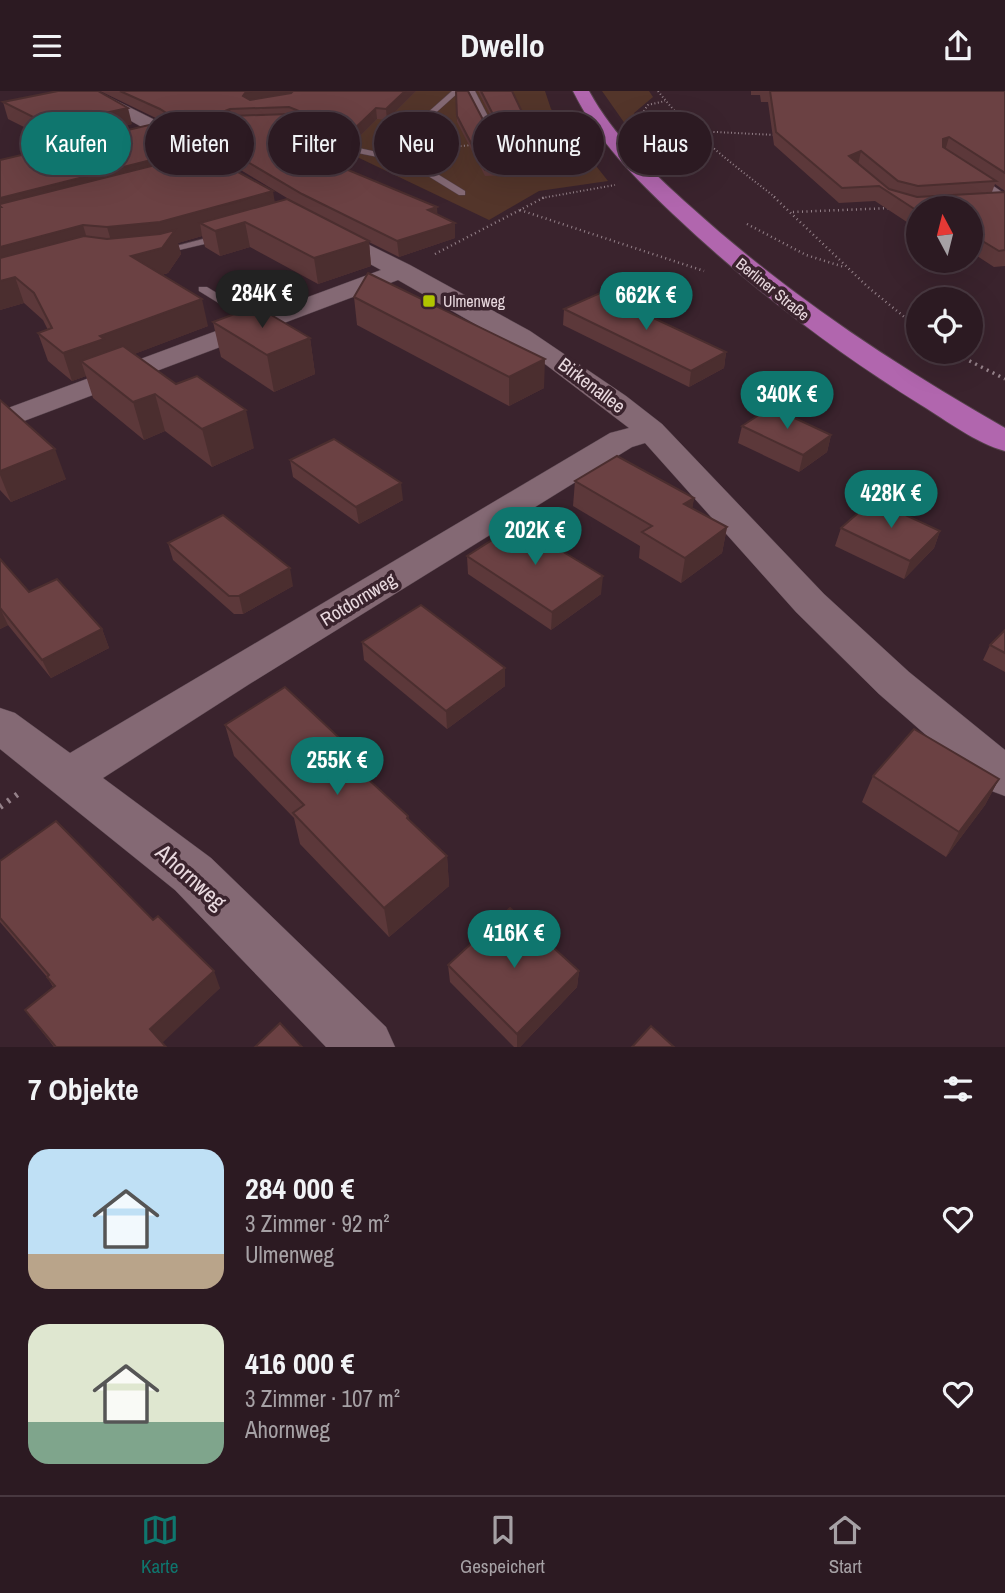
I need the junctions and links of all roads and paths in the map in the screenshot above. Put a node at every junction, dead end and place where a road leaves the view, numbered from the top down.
1 (456, 91) edge
2 (471, 91) edge
3 (581, 91) edge
4 (658, 91) edge
5 (100, 99) edge
6 (665, 101) junction
7 (432, 112) edge
8 (482, 112) edge
9 (644, 112) edge
10 (676, 112) edge
11 (145, 122) edge
12 (712, 132) edge
13 (776, 135) edge
14 (712, 145) edge
15 (964, 170) edge
16 (219, 175) edge
17 (433, 175) edge
18 (615, 185) dead end
19 (462, 193) dead end
20 (261, 194) edge
21 (1004, 201) edge
22 (987, 202) edge
23 (902, 207) edge
24 (519, 210) junction
25 (791, 212) junction
26 (737, 217) dead end
27 (308, 221) edge
28 (237, 232) edge
29 (143, 255) edge
30 (414, 264) junction
31 (847, 267) junction
32 (705, 271) dead end
33 (203, 289) dead end
34 (906, 320) edge
35 (261, 323) junction
36 (976, 364) edge
37 (1005, 379) edge
38 (0, 421) edge
39 (651, 431) junction
40 (1005, 441) edge
41 (0, 725) edge
42 (1005, 777) edge
43 (49, 781) junction
44 (0, 807) edge
45 (366, 1047) edge

1 - 7 lane
2 - 8 lane
3 - 40 highway, Berliner Straße
4 - 6 path
5 - 11 street
6 - 9 path
6 - 10 path
12 - 13 path
14 - 25 path
15 - 21 lane
16 - 20 street
17 - 19 lane
18 - 24 path
21 - 22 lane
23 - 25 path
24 - 30 path
24 - 32 path
25 - 31 path
26 - 31 path
27 - 30 street, Birkenallee
28 - 29 lane
30 - 35 street
30 - 39 street, Birkenallee
31 - 34 path
33 - 35 lane
35 - 38 street
36 - 37 path
39 - 42 street, Birkenallee
39 - 43 street, Rotdornweg
41 - 43 street, Ahornweg
43 - 44 path
43 - 45 street, Ahornweg

